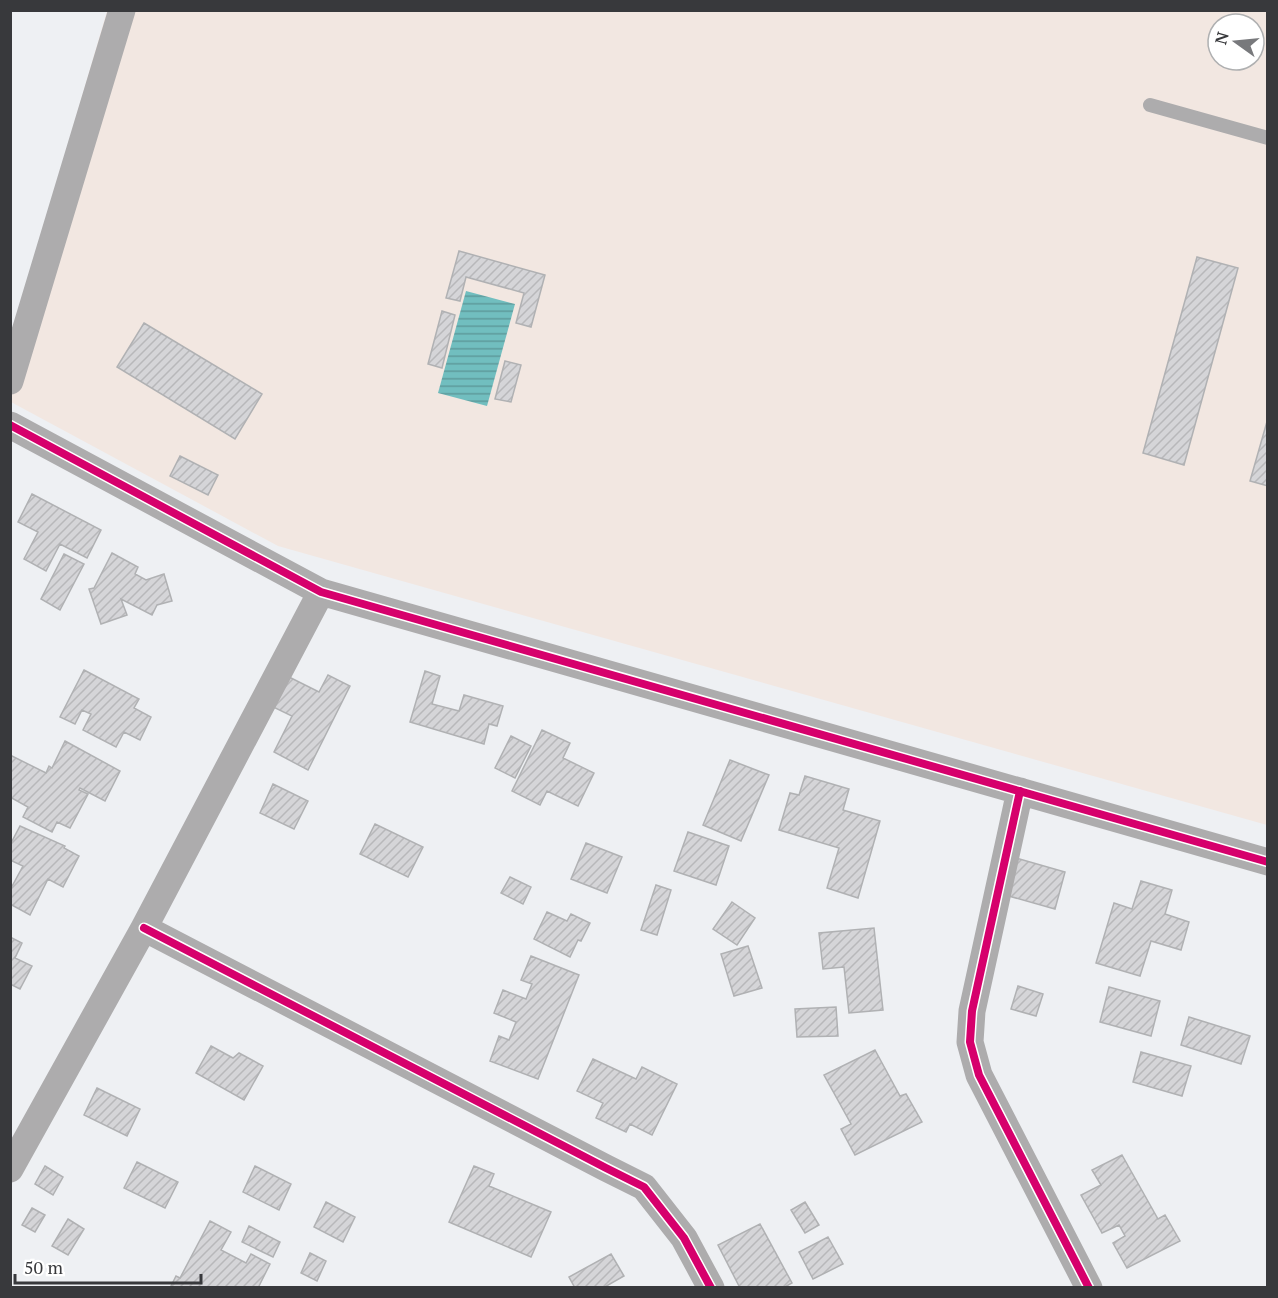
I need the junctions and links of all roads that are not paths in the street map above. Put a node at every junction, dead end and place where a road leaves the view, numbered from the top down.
1 (122, 10) edge
2 (1150, 105) dead end
3 (1268, 138) edge
4 (10, 381) edge
5 (10, 425) edge
6 (321, 592) junction
7 (1020, 791) junction
8 (1268, 862) edge
9 (144, 928) junction
10 (10, 1168) edge
11 (711, 1287) edge
12 (1089, 1287) edge

1 - 4 street
2 - 3 lane
5 - 6 street
6 - 7 street
6 - 9 street
7 - 8 street
7 - 12 street
9 - 10 street
9 - 11 street

